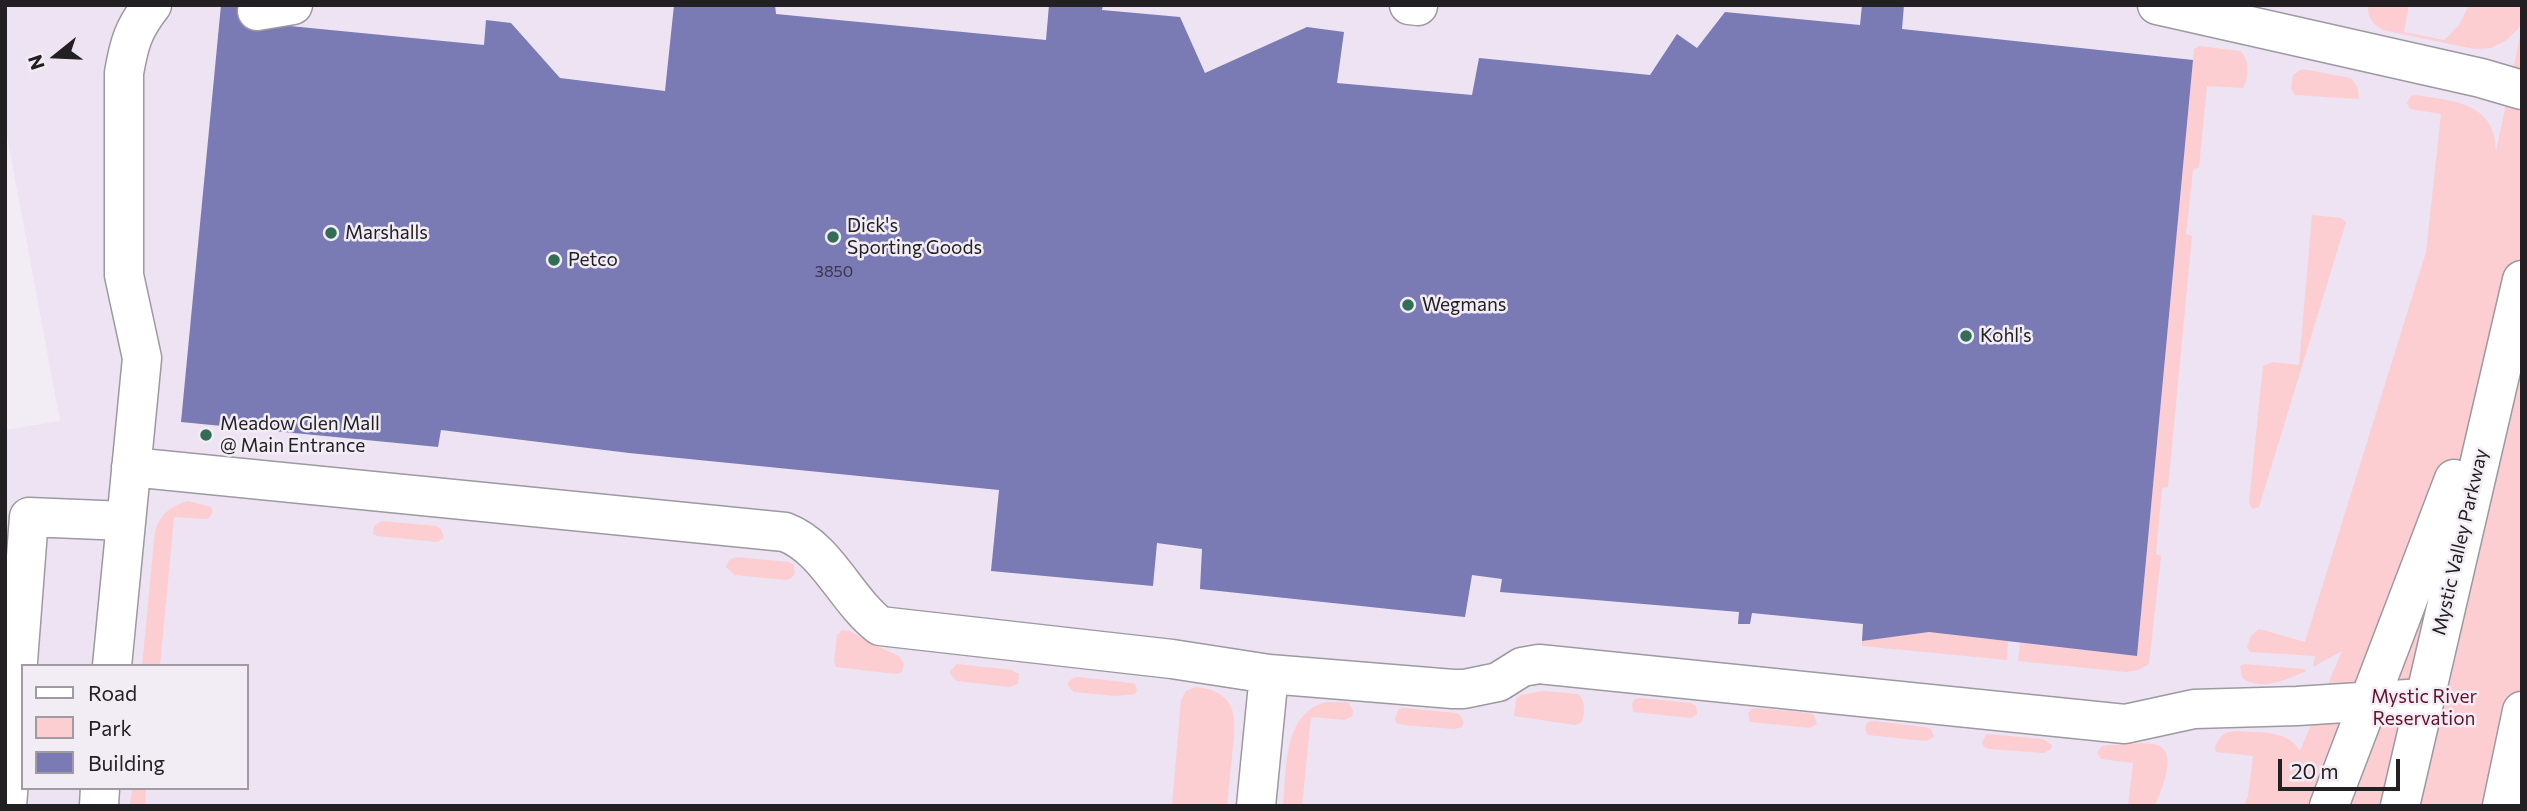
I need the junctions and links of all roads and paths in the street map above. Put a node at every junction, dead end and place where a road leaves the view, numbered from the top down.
1 (152, 5) edge
2 (1409, 5) edge
3 (2157, 5) edge
4 (1418, 6) edge
5 (2204, 10) edge
6 (2522, 90) edge
7 (2522, 280) edge
8 (2508, 340) junction
9 (131, 467) junction
10 (17, 519) edge
11 (125, 521) junction
12 (112, 664) edge
13 (1269, 674) junction
14 (2424, 698) junction
15 (2368, 702) junction
16 (2522, 711) edge
17 (7, 806) edge
18 (1256, 806) edge
19 (2329, 806) edge
20 (2400, 806) edge
21 (2502, 806) edge

1 - 9 main road
2 - 4 main road
3 - 5 main road
5 - 6 main road
7 - 8 main road, Mystic Valley Parkway
8 - 14 main road, Mystic Valley Parkway
8 - 15 main road
9 - 11 main road
9 - 13 main road
10 - 11 main road
10 - 17 main road
11 - 12 main road
13 - 15 main road
13 - 18 main road
14 - 15 main road
14 - 20 main road, Mystic Valley Parkway
15 - 19 main road
16 - 21 main road

